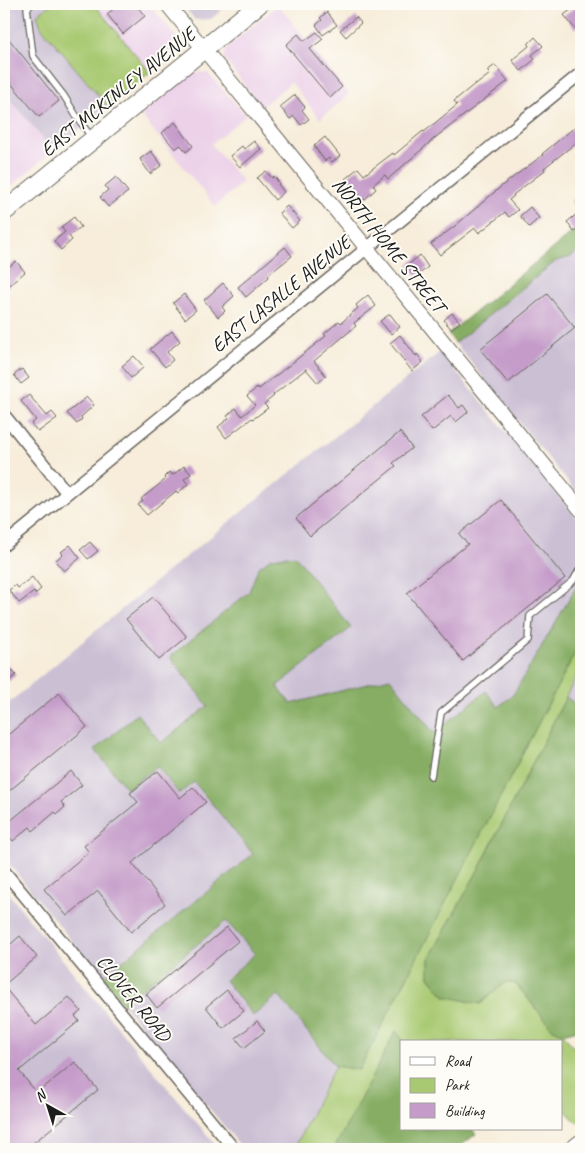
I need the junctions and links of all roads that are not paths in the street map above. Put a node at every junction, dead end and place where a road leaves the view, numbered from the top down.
1 (32, 4) edge
2 (167, 4) edge
3 (259, 4) edge
4 (205, 49) junction
5 (581, 73) edge
6 (94, 140) junction
7 (4, 212) edge
8 (367, 248) junction
9 (4, 415) edge
10 (66, 493) junction
11 (581, 510) edge
12 (4, 545) edge
13 (581, 567) edge
14 (431, 776) dead end
15 (4, 871) edge
16 (581, 1141) edge
17 (234, 1149) edge
18 (570, 1149) edge

1 - 6 lane
2 - 4 street, NORTH HOME STREET
3 - 4 main road, EAST MCKINLEY AVENUE
4 - 6 main road, EAST MCKINLEY AVENUE
4 - 8 street, NORTH HOME STREET
5 - 8 street, EAST LASALLE AVENUE
6 - 7 main road, EAST MCKINLEY AVENUE
8 - 10 street, EAST LASALLE AVENUE
8 - 11 street, NORTH HOME STREET
9 - 10 street
10 - 12 street, EAST LASALLE AVENUE
13 - 14 lane
15 - 17 street, CLOVER ROAD
16 - 18 street

